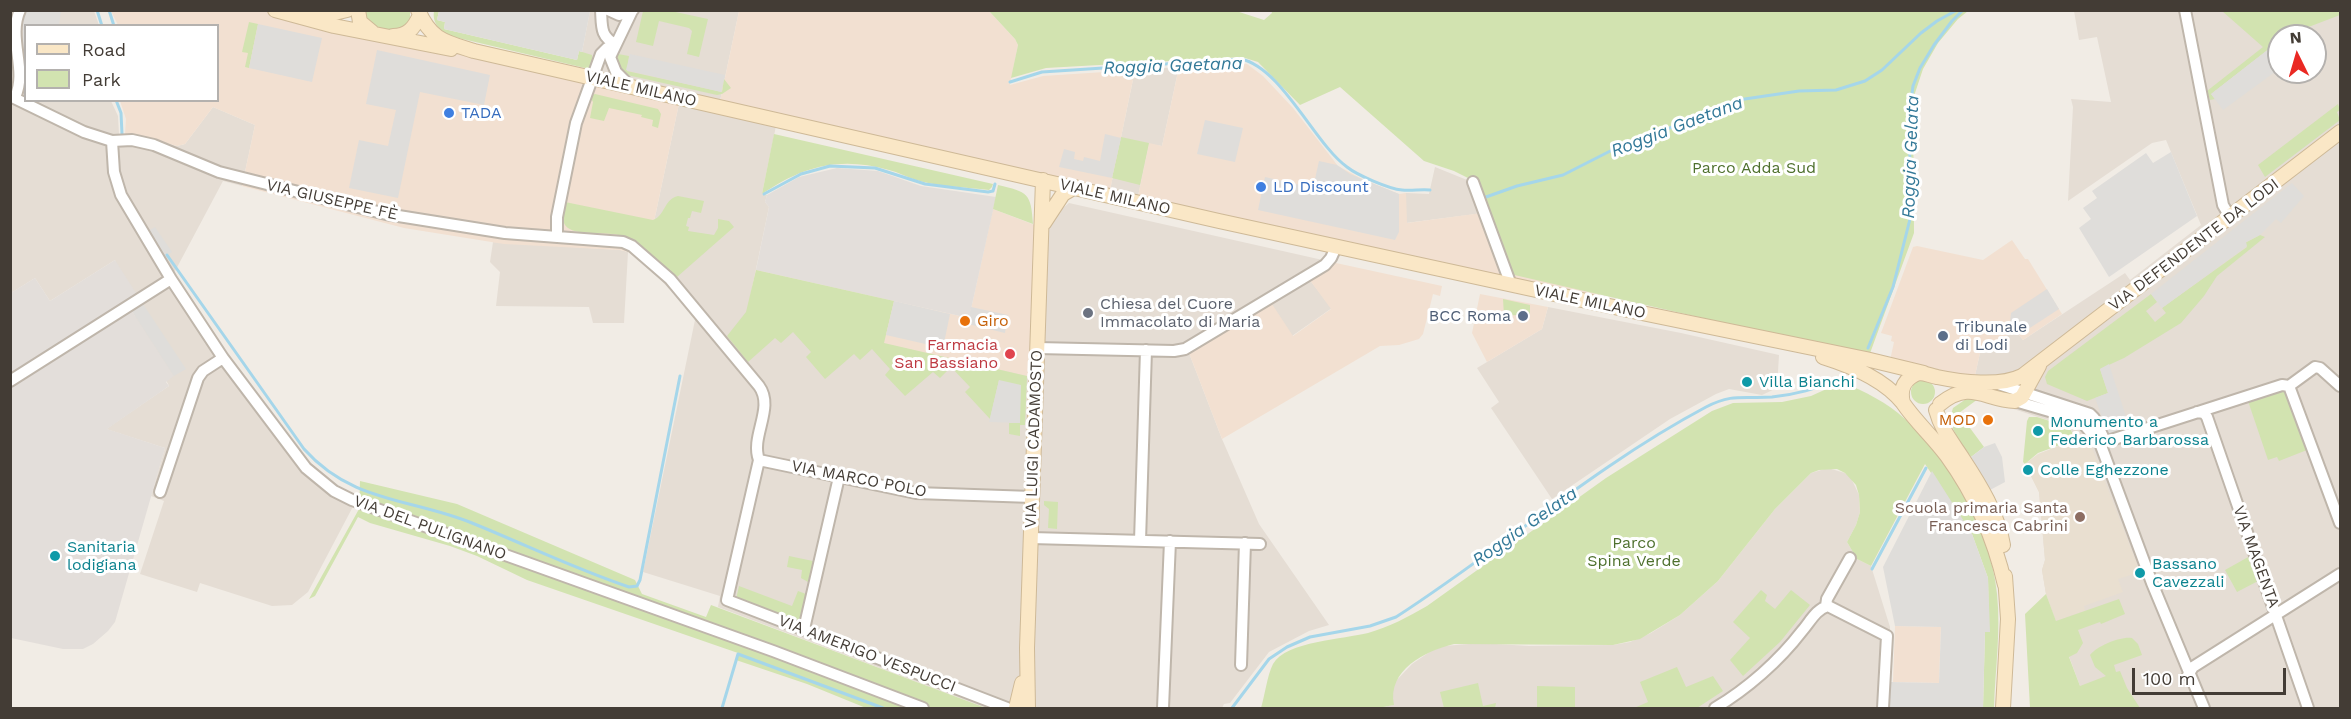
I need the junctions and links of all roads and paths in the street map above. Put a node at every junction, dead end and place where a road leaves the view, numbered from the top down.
1 (20, 10) edge
2 (275, 10) edge
3 (347, 10) edge
4 (358, 10) edge
5 (601, 10) edge
6 (608, 10) edge
7 (2185, 10) edge
8 (632, 11) edge
9 (420, 12) edge
10 (291, 14) junction
11 (372, 32) junction
12 (391, 36) junction
13 (616, 44) junction
14 (474, 51) junction
15 (593, 78) junction
16 (631, 87) junction
17 (13, 96) edge
18 (25, 102) edge
19 (2340, 132) edge
20 (112, 141) junction
21 (1043, 180) junction
22 (1473, 182) dead end
23 (1075, 188) junction
24 (2230, 217) junction
25 (1042, 229) junction
26 (558, 237) junction
27 (1336, 247) junction
28 (171, 279) junction
29 (1511, 285) junction
30 (1758, 337) junction
31 (1037, 348) junction
32 (1146, 351) junction
33 (223, 358) junction
34 (2047, 358) junction
35 (2035, 374) junction
36 (1929, 375) junction
37 (10, 381) edge
38 (1995, 382) junction
39 (2289, 386) junction
40 (2340, 386) edge
41 (2020, 397) junction
42 (2041, 398) junction
43 (1907, 407) junction
44 (1938, 407) junction
45 (2197, 412) junction
46 (2106, 446) junction
47 (759, 460) junction
48 (839, 477) junction
49 (160, 492) dead end
50 (1032, 496) junction
51 (2335, 500) edge
52 (2340, 523) edge
53 (1031, 538) junction
54 (1140, 541) junction
55 (1170, 541) junction
56 (1245, 543) junction
57 (1260, 544) dead end
58 (1850, 558) dead end
59 (2340, 574) edge
60 (2005, 585) junction
61 (727, 600) joint
62 (1826, 606) junction
63 (2277, 614) junction
64 (804, 629) junction
65 (1027, 648) junction
66 (1241, 665) dead end
67 (2188, 675) junction
68 (923, 708) edge
69 (1006, 708) edge
70 (1016, 708) edge
71 (1028, 708) edge
72 (1163, 708) edge
73 (1715, 708) edge
74 (1883, 708) edge
75 (2002, 708) edge
76 (2204, 708) edge
77 (2308, 708) edge

1 - 17 street
2 - 10 street, VIALE MILANO
3 - 10 street, VIALE MILANO
4 - 11 street
5 - 13 street
6 - 8 street
7 - 24 street
8 - 13 street
9 - 12 street, VIALE MILANO
9 - 14 street, VIALE MILANO
10 - 11 street, VIALE MILANO
11 - 12 street, VIALE MILANO
12 - 14 street, VIALE MILANO
13 - 15 street
13 - 16 street
14 - 15 street, VIALE MILANO
15 - 16 street, VIALE MILANO
15 - 26 street
16 - 21 street, VIALE MILANO
18 - 20 street, VIA GIUSEPPE FÈ
19 - 24 street, VIA DEFENDENTE DA LODI
20 - 26 street, VIA GIUSEPPE FÈ
20 - 28 street, VIA DEL PULIGNANO
21 - 23 street, VIALE MILANO
21 - 25 street, VIA LUIGI CADAMOSTO
22 - 29 street
23 - 25 street, VIA LUIGI CADAMOSTO
23 - 27 street, VIALE MILANO
24 - 34 street, VIA DEFENDENTE DA LODI
25 - 31 street, VIA LUIGI CADAMOSTO
26 - 47 street, VIA GIUSEPPE FÈ
27 - 29 street, VIALE MILANO
27 - 32 street
28 - 33 street, VIA DEL PULIGNANO
28 - 37 street
29 - 30 street, VIALE MILANO
30 - 36 street, VIALE MILANO
30 - 43 street, VIALE MILANO
31 - 32 street
31 - 50 street, VIA LUIGI CADAMOSTO
32 - 54 street
33 - 49 street
33 - 68 street, VIA DEL PULIGNANO
34 - 35 street
34 - 38 street
35 - 41 street
35 - 42 street
36 - 38 street, VIALE MILANO
36 - 43 street
36 - 44 street
38 - 41 street
39 - 40 street
39 - 45 street
39 - 51 street
41 - 42 street
41 - 44 street
41 - 46 street
42 - 46 street
43 - 44 street
43 - 60 street, VIALE MILANO
44 - 60 street
45 - 46 street
45 - 63 street, VIA MAGENTA
46 - 67 street
47 - 48 street, VIA MARCO POLO
47 - 61 street, VIA GIUSEPPE FÈ
48 - 50 street, VIA MARCO POLO
48 - 64 street
50 - 53 street, VIA LUIGI CADAMOSTO
51 - 52 street
53 - 54 street
53 - 65 street, VIA LUIGI CADAMOSTO
54 - 55 street
55 - 56 street
55 - 72 street
56 - 57 street
56 - 66 street
58 - 62 street
59 - 63 street
60 - 75 street
61 - 64 street, VIA AMERIGO VESPUCCI
62 - 73 street
62 - 74 street
63 - 67 street
63 - 77 street, VIA MAGENTA
64 - 69 street, VIA AMERIGO VESPUCCI
65 - 70 street, VIA LUIGI CADAMOSTO
65 - 71 street, VIA LUIGI CADAMOSTO
67 - 76 street

